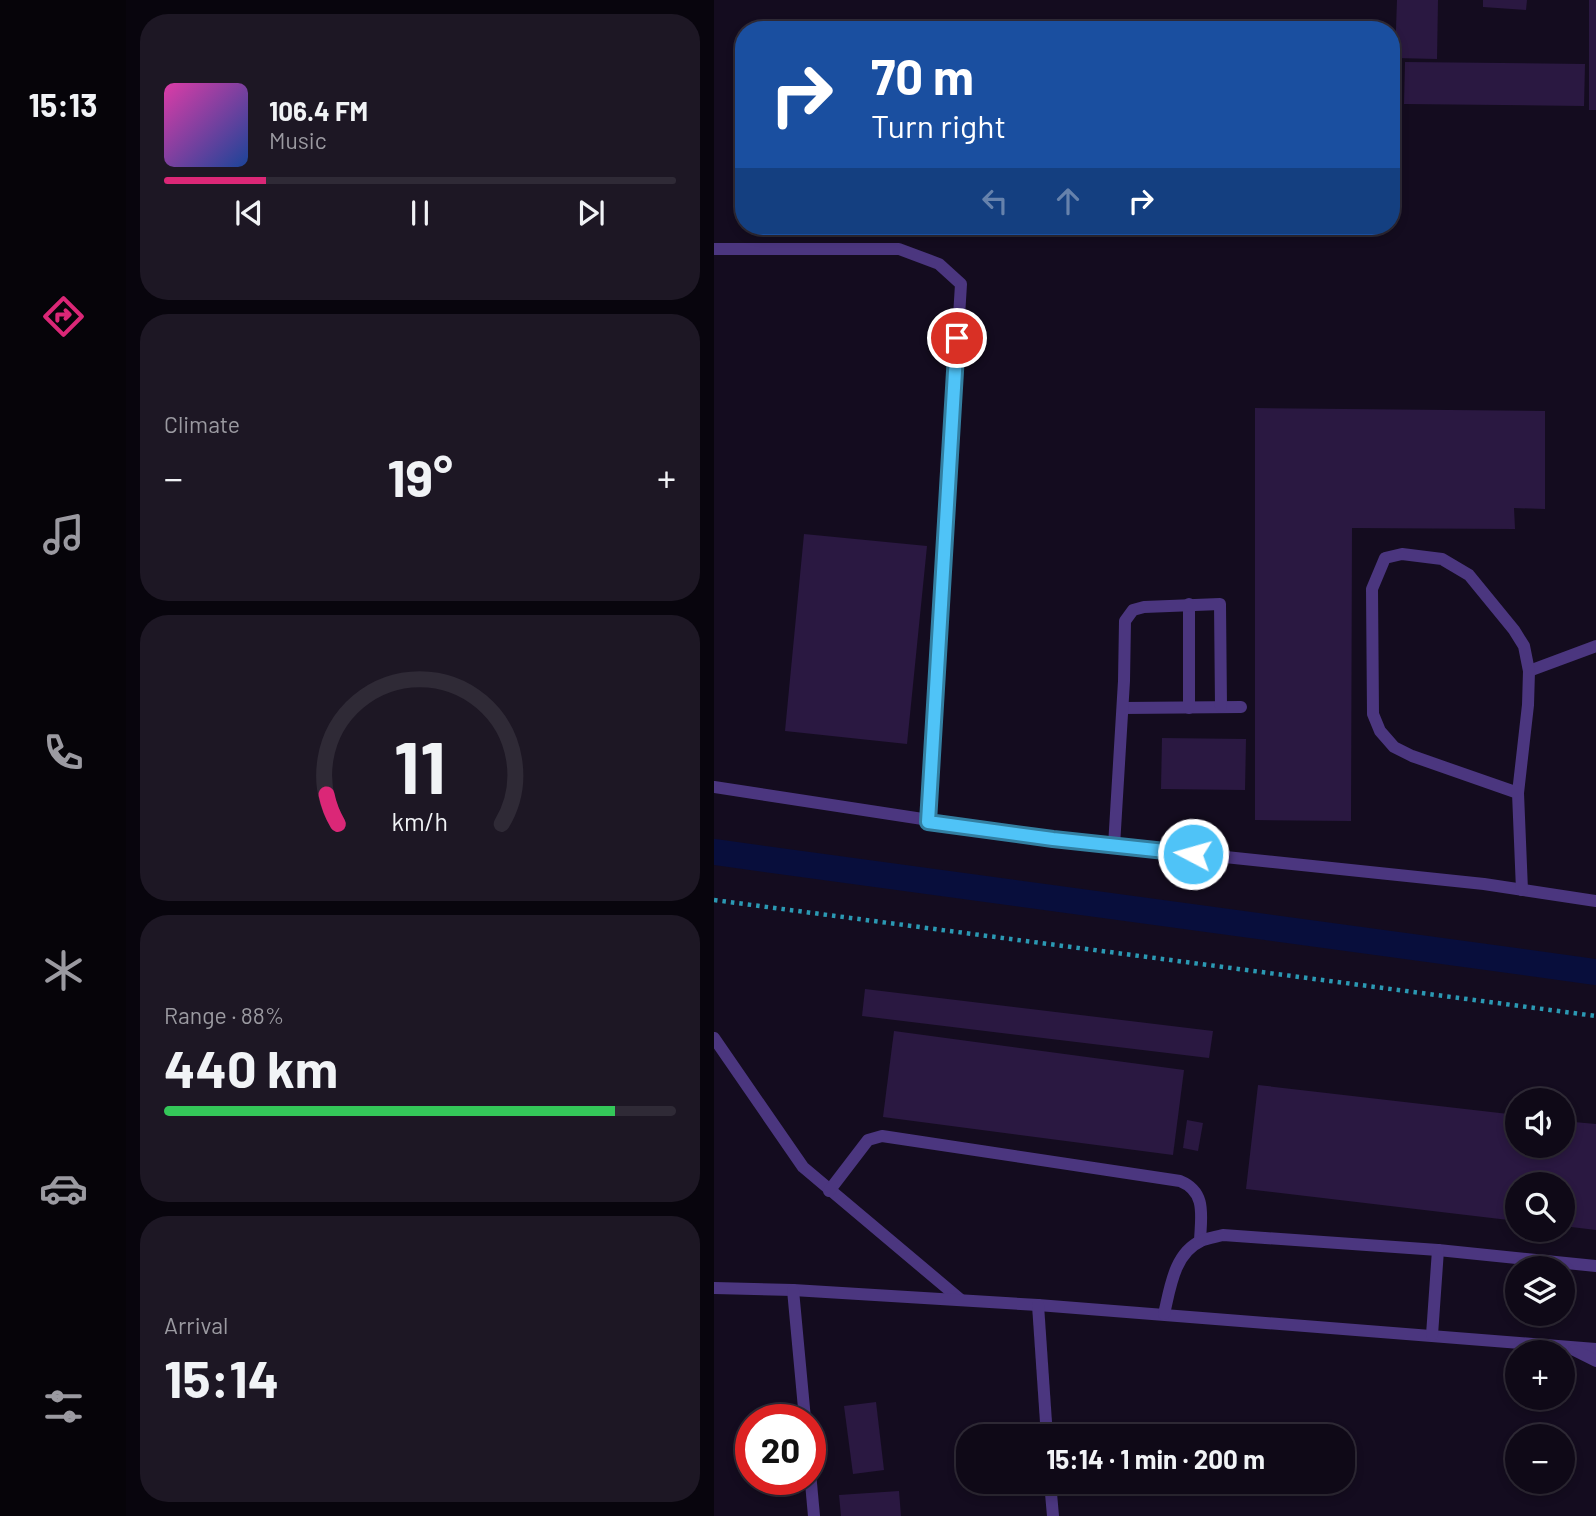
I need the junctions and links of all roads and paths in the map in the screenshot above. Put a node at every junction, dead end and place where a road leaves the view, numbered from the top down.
1 (714, 249) edge
2 (1189, 604) junction
3 (1596, 646) edge
4 (1529, 670) junction
5 (1221, 707) junction
6 (1241, 707) dead end
7 (1123, 708) junction
8 (1189, 708) junction
9 (714, 787) edge
10 (1518, 793) junction
11 (928, 822) junction
12 (1114, 846) junction
13 (1522, 890) junction
14 (714, 900) edge
15 (1596, 901) edge
16 (1596, 1016) edge
17 (714, 1038) edge
18 (829, 1191) junction
19 (1200, 1241) junction
20 (1438, 1250) junction
21 (1596, 1266) edge
22 (714, 1287) edge
23 (793, 1290) junction
24 (961, 1300) junction
25 (1038, 1304) junction
26 (1164, 1314) junction
27 (1432, 1335) junction
28 (1505, 1340) edge
29 (1575, 1346) edge
30 (1596, 1349) edge
31 (1575, 1350) edge
32 (1596, 1361) edge
33 (804, 1404) edge
34 (1046, 1424) edge
35 (1051, 1494) edge
36 (812, 1495) edge
37 (814, 1516) edge
38 (1053, 1516) edge

1 - 11 lane
2 - 5 lane
2 - 7 lane
2 - 8 lane
3 - 4 lane
4 - 10 lane
4 - 10 lane
5 - 6 lane
5 - 8 lane
7 - 8 lane
7 - 12 lane
9 - 11 lane
10 - 13 lane
11 - 12 lane
12 - 13 lane
13 - 15 lane
14 - 16 path
17 - 18 lane
18 - 19 lane
18 - 24 lane
19 - 20 lane
19 - 26 lane
20 - 21 lane
20 - 27 lane
22 - 23 lane
23 - 24 lane
23 - 33 lane
24 - 25 lane
25 - 26 lane
25 - 34 lane
26 - 27 lane
27 - 28 lane
29 - 30 lane
31 - 32 lane
35 - 38 lane
36 - 37 lane

